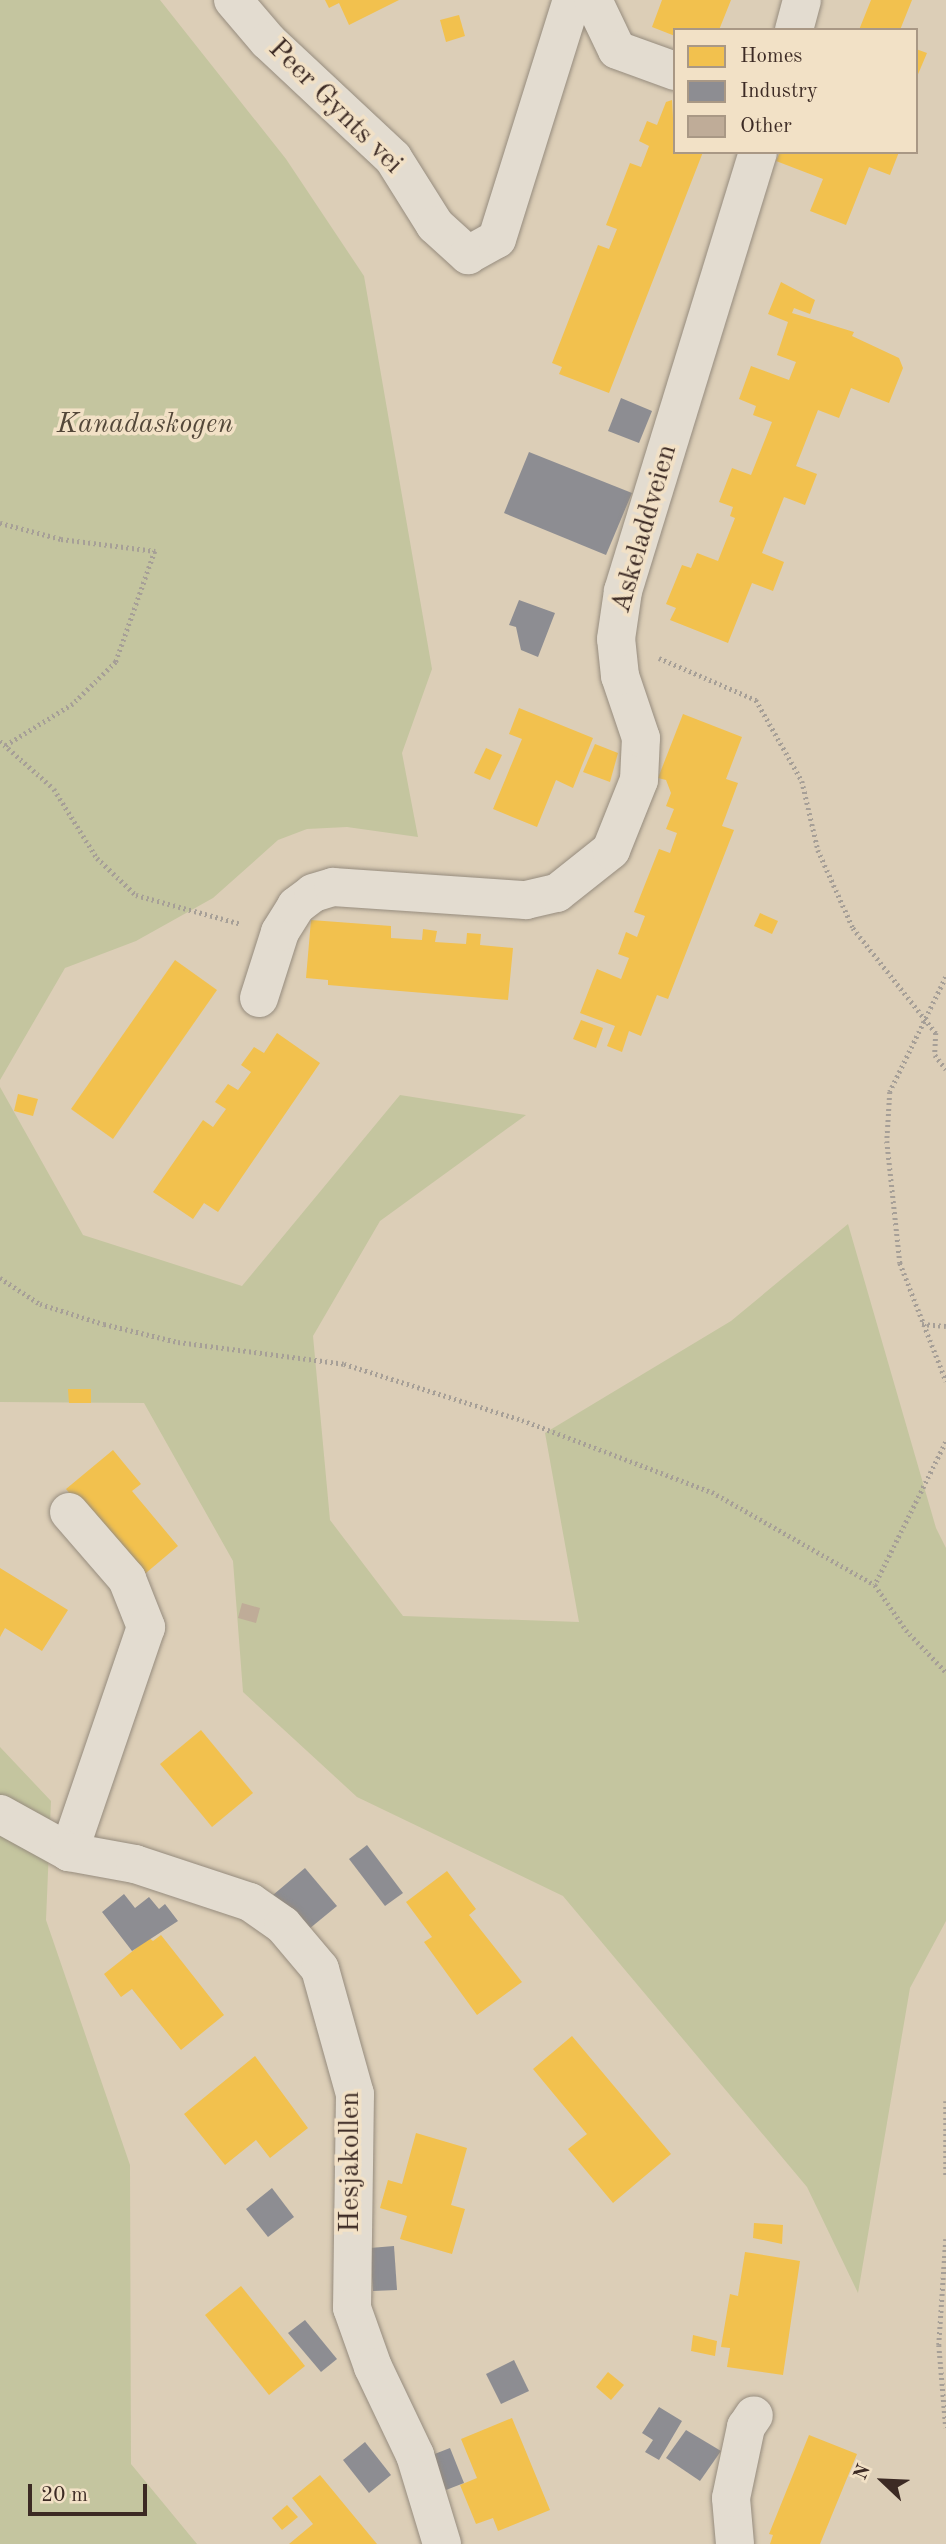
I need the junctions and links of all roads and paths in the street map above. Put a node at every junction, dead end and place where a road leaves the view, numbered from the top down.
1 (233, 0) edge
2 (572, 0) edge
3 (593, 0) edge
4 (802, 0) edge
5 (795, 28) edge
6 (673, 70) edge
7 (757, 154) edge
8 (0, 523) edge
9 (616, 639) junction
10 (0, 741) edge
11 (5, 746) junction
12 (280, 932) junction
13 (946, 977) edge
14 (258, 998) dead end
15 (926, 1020) junction
16 (946, 1069) edge
17 (0, 1278) edge
18 (922, 1324) junction
19 (946, 1326) edge
20 (946, 1381) edge
21 (946, 1443) edge
22 (69, 1512) dead end
23 (875, 1585) junction
24 (946, 1672) edge
25 (0, 1814) edge
26 (69, 1852) junction
27 (946, 2101) edge
28 (946, 2176) edge
29 (946, 2239) edge
30 (944, 2378) edge
31 (754, 2415) dead end
32 (946, 2428) edge
33 (442, 2544) edge
34 (735, 2544) edge

1 - 2 street, Peer Gynts vei
3 - 6 street
4 - 5 street
7 - 9 street, Askeladdveien
8 - 11 path
9 - 12 street, Askeladdveien
9 - 15 path
10 - 11 path
11 - 12 path
12 - 14 street, Askeladdveien
13 - 15 path
15 - 16 path
15 - 18 path
17 - 23 path
18 - 19 path
18 - 20 path
21 - 23 path
22 - 26 street
23 - 24 path
25 - 26 street, Hesjakollen
26 - 33 street, Hesjakollen
27 - 28 path
29 - 30 path
30 - 32 path
31 - 34 street

